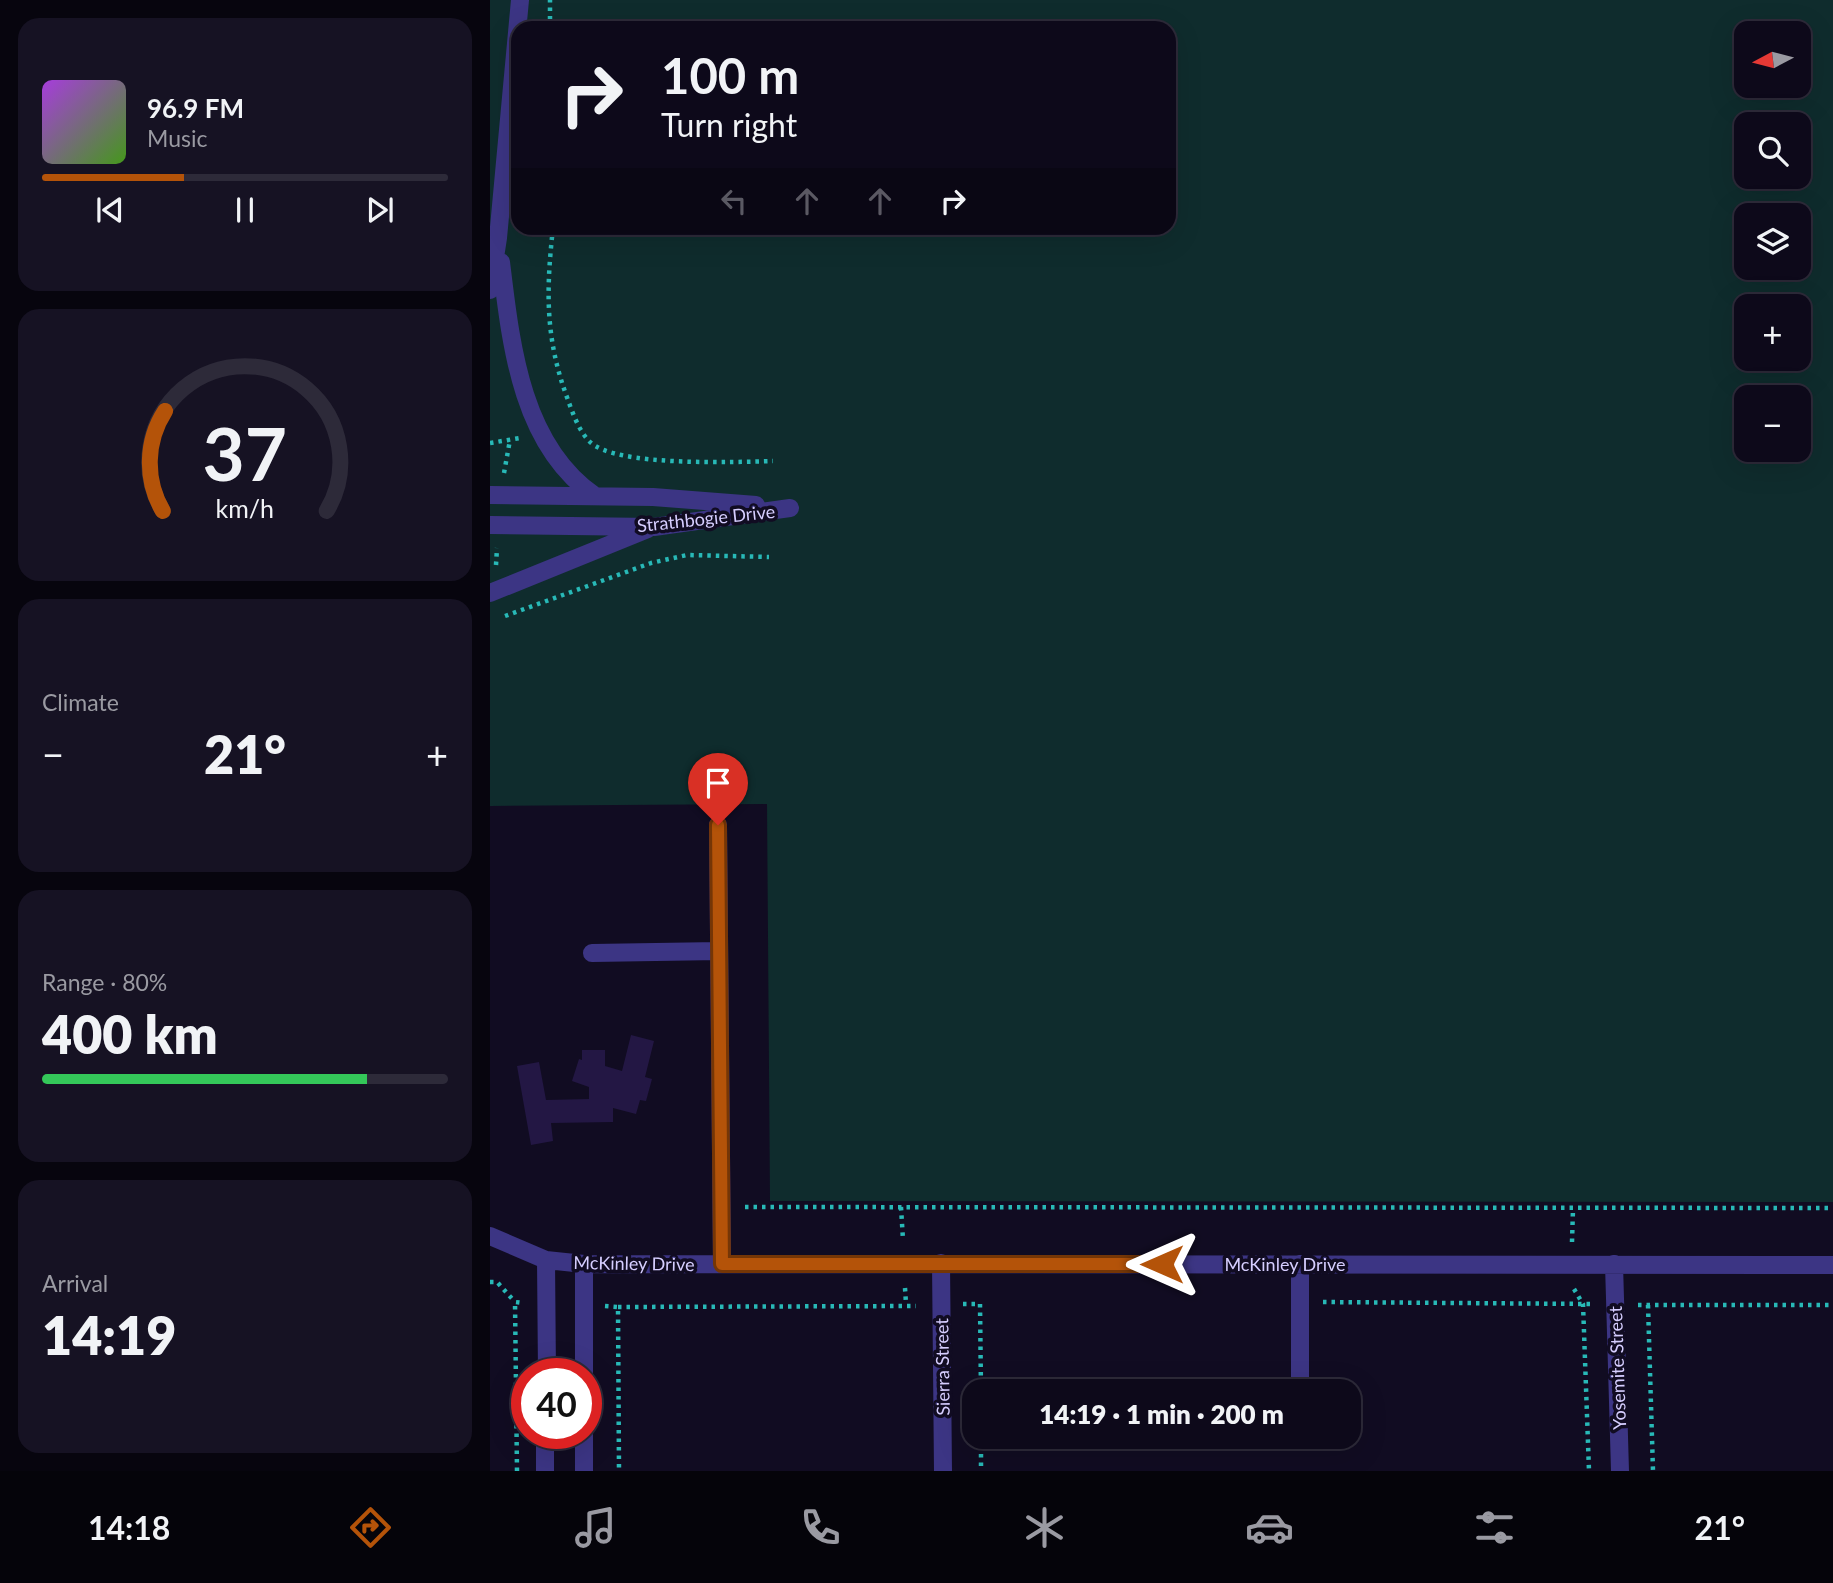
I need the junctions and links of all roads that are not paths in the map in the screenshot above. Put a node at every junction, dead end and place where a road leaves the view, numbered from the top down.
1 (520, 0) edge
2 (518, 21) edge
3 (511, 97) edge
4 (498, 238) junction
5 (490, 290) edge
6 (490, 495) edge
7 (595, 496) junction
8 (490, 525) edge
9 (654, 527) junction
10 (490, 593) edge
11 (718, 825) dead end
12 (719, 951) junction
13 (592, 953) dead end
14 (490, 1236) edge
15 (546, 1260) junction
16 (941, 1263) junction
17 (584, 1264) junction
18 (722, 1264) junction
19 (1300, 1264) junction
20 (1614, 1264) junction
21 (1833, 1265) edge
22 (547, 1358) edge
23 (584, 1358) edge
24 (1300, 1379) edge
25 (545, 1449) edge
26 (584, 1449) edge
27 (545, 1471) edge
28 (584, 1471) edge
29 (943, 1471) edge
30 (1620, 1471) edge

1 - 2 street
3 - 4 street
4 - 5 street
4 - 7 street
6 - 7 street, Strathbogie Drive
7 - 9 street, Strathbogie Drive
8 - 9 street, Strathbogie Drive
9 - 10 street
11 - 12 street
12 - 13 street
12 - 18 street
14 - 15 street, McKinley Drive
15 - 17 street, McKinley Drive
15 - 22 street
16 - 18 street, McKinley Drive
16 - 19 street, McKinley Drive
16 - 29 street, Sierra Street
17 - 18 street, McKinley Drive
17 - 23 street
19 - 20 street, McKinley Drive
19 - 24 street
20 - 21 street, McKinley Drive
20 - 30 street, Yosemite Street
25 - 27 street
26 - 28 street

